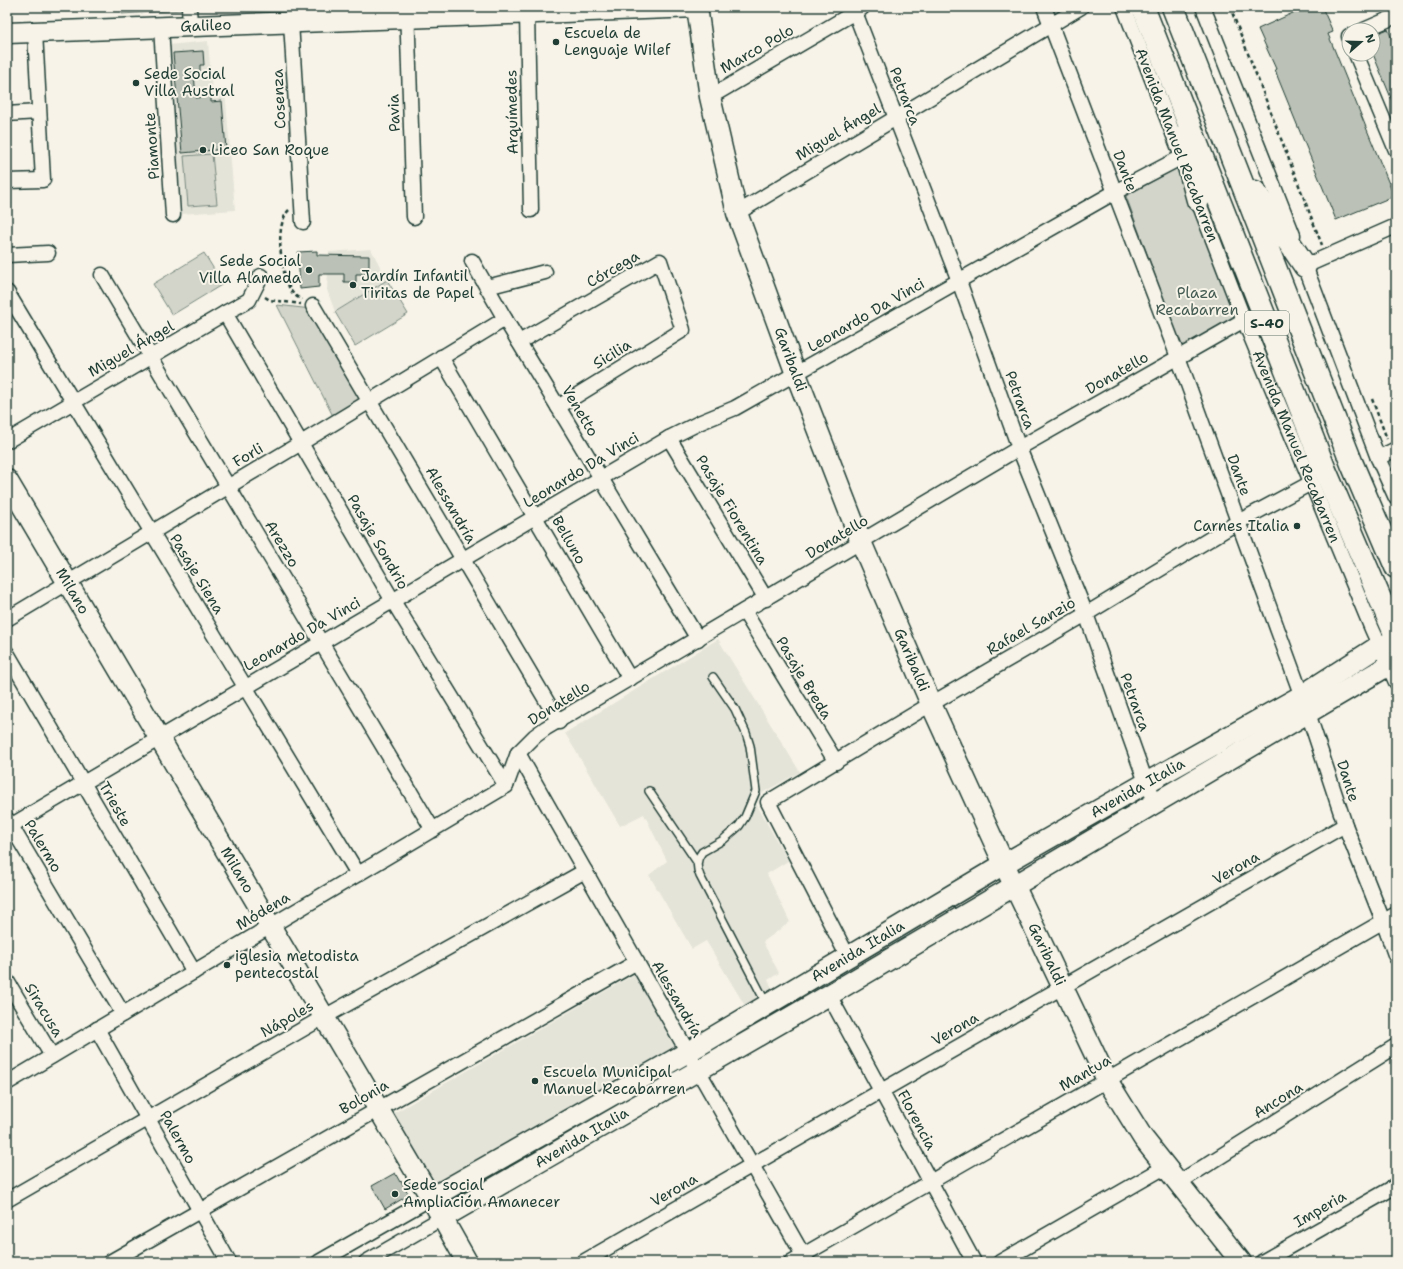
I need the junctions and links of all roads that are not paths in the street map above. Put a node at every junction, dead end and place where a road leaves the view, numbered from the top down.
1 (696, 7) edge
2 (1044, 7) edge
3 (1081, 7) edge
4 (1124, 7) edge
5 (1143, 7) edge
6 (1173, 7) edge
7 (1203, 7) edge
8 (577, 9) edge
9 (857, 9) edge
10 (517, 12) edge
11 (407, 13) edge
12 (1396, 16) edge
13 (190, 17) edge
14 (299, 17) edge
15 (1381, 23) edge
16 (1051, 25) junction
17 (161, 27) junction
18 (34, 32) junction
19 (7, 33) edge
20 (1157, 42) junction
21 (1359, 62) edge
22 (710, 97) junction
23 (38, 112) junction
24 (7, 114) edge
25 (895, 117) junction
26 (1396, 150) edge
27 (1182, 157) junction
28 (1233, 159) junction
29 (7, 181) edge
30 (1115, 192) junction
31 (1198, 200) junction
32 (531, 210) dead end
33 (737, 213) junction
34 (173, 216) dead end
35 (414, 217) dead end
36 (303, 222) dead end
37 (1396, 226) edge
38 (48, 253) dead end
39 (7, 255) edge
40 (472, 261) dead end
41 (1305, 266) junction
42 (545, 272) dead end
43 (102, 275) dead end
44 (261, 276) dead end
45 (959, 281) junction
46 (487, 287) junction
47 (7, 292) edge
48 (313, 306) road end
49 (225, 313) junction
50 (505, 319) junction
51 (1244, 320) junction
52 (683, 330) joint
53 (519, 342) junction
54 (151, 357) junction
55 (441, 357) junction
56 (1178, 357) junction
57 (796, 374) junction
58 (370, 401) junction
59 (74, 402) junction
60 (558, 407) junction
61 (669, 438) junction
62 (7, 441) edge
63 (301, 443) junction
64 (1019, 448) junction
65 (1394, 450) edge
66 (1378, 458) junction
67 (602, 478) junction
68 (7, 480) edge
69 (1312, 482) junction
70 (228, 486) junction
71 (1396, 498) edge
72 (536, 516) junction
73 (1238, 522) junction
74 (152, 532) junction
75 (861, 542) junction
76 (463, 560) junction
77 (1396, 568) edge
78 (68, 583) junction
79 (766, 599) junction
80 (393, 601) junction
81 (744, 612) junction
82 (1086, 614) junction
83 (7, 619) edge
84 (698, 639) junction
85 (1390, 641) edge
86 (322, 643) junction
87 (7, 653) edge
88 (1393, 670) edge
89 (713, 677) dead end
90 (630, 679) junction
91 (246, 687) junction
92 (930, 704) junction
93 (1304, 705) junction
94 (558, 722) junction
95 (160, 738) junction
96 (518, 753) junction
97 (836, 762) junction
98 (83, 783) junction
99 (1146, 783) junction
100 (506, 786) junction
101 (649, 791) dead end
102 (1156, 803) junction
103 (8, 824) edge
104 (1344, 825) junction
105 (433, 830) junction
106 (697, 862) junction
107 (1004, 864) junction
108 (585, 871) junction
109 (358, 874) junction
110 (1014, 886) junction
111 (1396, 914) edge
112 (1383, 921) junction
113 (271, 926) junction
114 (1396, 957) edge
115 (848, 958) junction
116 (637, 962) junction
117 (194, 972) junction
118 (7, 981) edge
119 (1063, 987) junction
120 (830, 995) junction
121 (767, 1005) junction
122 (122, 1014) junction
123 (324, 1017) junction
124 (97, 1029) junction
125 (1396, 1046) edge
126 (688, 1052) junction
127 (52, 1056) junction
128 (698, 1070) junction
129 (1107, 1080) junction
130 (7, 1083) edge
131 (882, 1091) junction
132 (378, 1108) junction
133 (149, 1119) junction
134 (752, 1165) junction
135 (1165, 1167) junction
136 (931, 1182) junction
137 (1178, 1183) junction
138 (1396, 1186) edge
139 (431, 1198) junction
140 (7, 1200) edge
141 (199, 1210) junction
142 (442, 1218) junction
143 (800, 1260) edge
144 (110, 1262) edge
145 (229, 1262) edge
146 (319, 1262) edge
147 (366, 1262) edge
148 (467, 1262) edge
149 (583, 1262) edge
150 (974, 1262) edge
151 (1000, 1262) edge
152 (1241, 1262) edge
153 (1262, 1262) edge

1 - 8 street, Galileo
1 - 22 street, Garibaldi
2 - 16 street, Dante
3 - 16 street, Miguel Ángel
4 - 27 street, Avenida Manuel Recabarren
5 - 20 main road, Avenida Manuel Recabarren / S-40
6 - 28 main road, S-40
7 - 41 street
8 - 10 street, Galileo
9 - 22 street, Marco Polo
9 - 25 street, Petrarca
10 - 11 street, Galileo
10 - 32 street, Arquímedes
11 - 14 street, Galileo
11 - 35 street, Pavia
12 - 15 street
13 - 14 street, Galileo
13 - 17 street, Galileo
14 - 36 street, Cosenza
16 - 25 street, Miguel Ángel
16 - 30 street, Dante
17 - 18 street, Galileo
17 - 34 street, Piamonte
18 - 19 street, Galileo
18 - 23 street
20 - 31 main road
20 - 85 main road, Avenida Manuel Recabarren / S-40
21 - 26 street
22 - 33 street, Garibaldi
23 - 24 street
23 - 29 street
25 - 33 street, Miguel Ángel
25 - 45 street, Petrarca
27 - 30 street, Leonardo Da Vinci
27 - 31 street, Avenida Manuel Recabarren
28 - 41 main road
28 - 77 main road, S-40
30 - 45 street, Leonardo Da Vinci
30 - 56 street, Dante
31 - 51 street, Avenida Manuel Recabarren
33 - 57 street, Garibaldi
37 - 41 street
38 - 39 street
40 - 46 street, Venetto
41 - 66 street
42 - 46 street
43 - 54 street, Arezzo
44 - 49 street, Miguel Ángel
45 - 57 street, Leonardo Da Vinci
45 - 64 street, Petrarca
46 - 50 street, Venetto
47 - 59 street, Pasaje Siena
48 - 58 street, Alessandría
49 - 54 street, Miguel Ángel
49 - 63 street, Pasaje Sondrio
50 - 53 street, Venetto
50 - 55 street, Forli
51 - 56 street
51 - 69 street, Avenida Manuel Recabarren
52 - 53 street, Córcega
52 - 60 street, Sicilia
53 - 60 street, Venetto
54 - 59 street, Miguel Ángel
54 - 70 street, Arezzo
55 - 58 street, Forli
55 - 72 street, Belluno
56 - 64 street, Donatello
56 - 73 street, Dante
57 - 61 street, Leonardo Da Vinci
57 - 75 street, Garibaldi
58 - 63 street, Forli
58 - 76 street, Alessandría
59 - 62 street, Miguel Ángel
59 - 74 street, Pasaje Siena
60 - 67 street, Venetto
61 - 67 street, Leonardo Da Vinci
61 - 79 street, Pasaje Fiorentina
63 - 70 street, Forli
63 - 80 street, Pasaje Sondrio
64 - 75 street, Donatello
64 - 82 street, Petrarca
65 - 66 street
66 - 71 street
67 - 72 street, Leonardo Da Vinci
67 - 84 street, Venetto
68 - 78 street, Milano
69 - 73 street, Rafael Sanzio
69 - 85 street, Avenida Manuel Recabarren
70 - 74 street, Forli
70 - 86 street, Arezzo
72 - 76 street, Leonardo Da Vinci
72 - 90 street, Belluno
73 - 82 street, Rafael Sanzio
73 - 93 street, Dante
74 - 78 street, Forli
74 - 91 street, Pasaje Siena
75 - 79 street, Donatello
75 - 92 street, Garibaldi
76 - 80 street, Leonardo Da Vinci
76 - 94 street, Alessandría
78 - 83 street, Forli
78 - 95 street, Milano
79 - 81 street, Donatello
80 - 86 street, Leonardo Da Vinci
80 - 100 street, Pasaje Sondrio
81 - 84 street, Donatello
81 - 97 street, Pasaje Breda
82 - 92 street, Rafael Sanzio
82 - 99 street, Petrarca
84 - 90 street, Donatello
85 - 88 street, Avenida Manuel Recabarren
85 - 93 street, Avenida Italia
86 - 91 street, Leonardo Da Vinci
86 - 105 street, Arezzo
87 - 98 street, Trieste
88 - 93 street, Avenida Italia
89 - 106 lane
90 - 94 street, Donatello
91 - 95 street, Leonardo Da Vinci
91 - 109 street, Pasaje Siena
92 - 97 street, Rafael Sanzio
92 - 107 street, Garibaldi
93 - 99 street, Avenida Italia
93 - 102 street, Avenida Italia
93 - 104 street, Dante
94 - 96 street, Donatello
95 - 98 street, Leonardo Da Vinci
95 - 113 street, Milano
96 - 100 street
96 - 108 street, Alessandría
97 - 115 street, Rafael Sanzio
98 - 103 street, Leonardo Da Vinci
98 - 117 street, Trieste
99 - 102 street, Petrarca
99 - 107 street, Avenida Italia
100 - 105 street, Módena
101 - 106 lane
102 - 110 street, Avenida Italia
103 - 122 street, Palermo
104 - 112 street, Dante
104 - 119 street, Verona
105 - 109 street, Módena
106 - 121 lane
107 - 110 street, Garibaldi
107 - 115 street, Avenida Italia
108 - 116 street, Alessandría
108 - 123 street, Nápoles
109 - 113 street, Módena
110 - 119 street, Garibaldi
110 - 120 street, Avenida Italia
111 - 112 street, Mantua
112 - 114 street, Dante
112 - 129 street, Mantua
113 - 117 street, Módena
113 - 123 street, Milano
115 - 121 street, Avenida Italia
116 - 126 street, Alessandría
116 - 132 street, Bolonia
117 - 122 street, Módena
118 - 127 street, Siracusa
119 - 129 street, Garibaldi
119 - 131 street, Verona
120 - 128 street, Avenida Italia
120 - 131 street, Florencia
121 - 126 street, Avenida Italia
122 - 124 street, Módena
123 - 132 street, Milano
123 - 133 street, Nápoles
124 - 127 street, Módena
124 - 133 street, Palermo
125 - 137 street, Ancona
126 - 128 street, Alessandría
126 - 139 street, Avenida Italia
127 - 130 street, Módena
128 - 134 street, Alessandría
128 - 142 street, Avenida Italia
129 - 135 street, Garibaldi
129 - 136 street, Mantua
131 - 134 street, Verona
131 - 136 street, Florencia
132 - 139 street, Milano
132 - 141 street, Bolonia
133 - 140 street, Nápoles
133 - 141 street, Palermo
134 - 143 street, Alessandría
134 - 149 street, Verona
135 - 137 street, Garibaldi
135 - 151 street
136 - 143 street, Mantua
136 - 150 street, Florencia
137 - 152 street, Garibaldi
138 - 153 street, Imperia
139 - 142 street, Milano
139 - 146 street, Avenida Italia
141 - 144 street, Bolonia
141 - 145 street, Palermo
142 - 147 street, Avenida Italia
142 - 148 street, Milano

